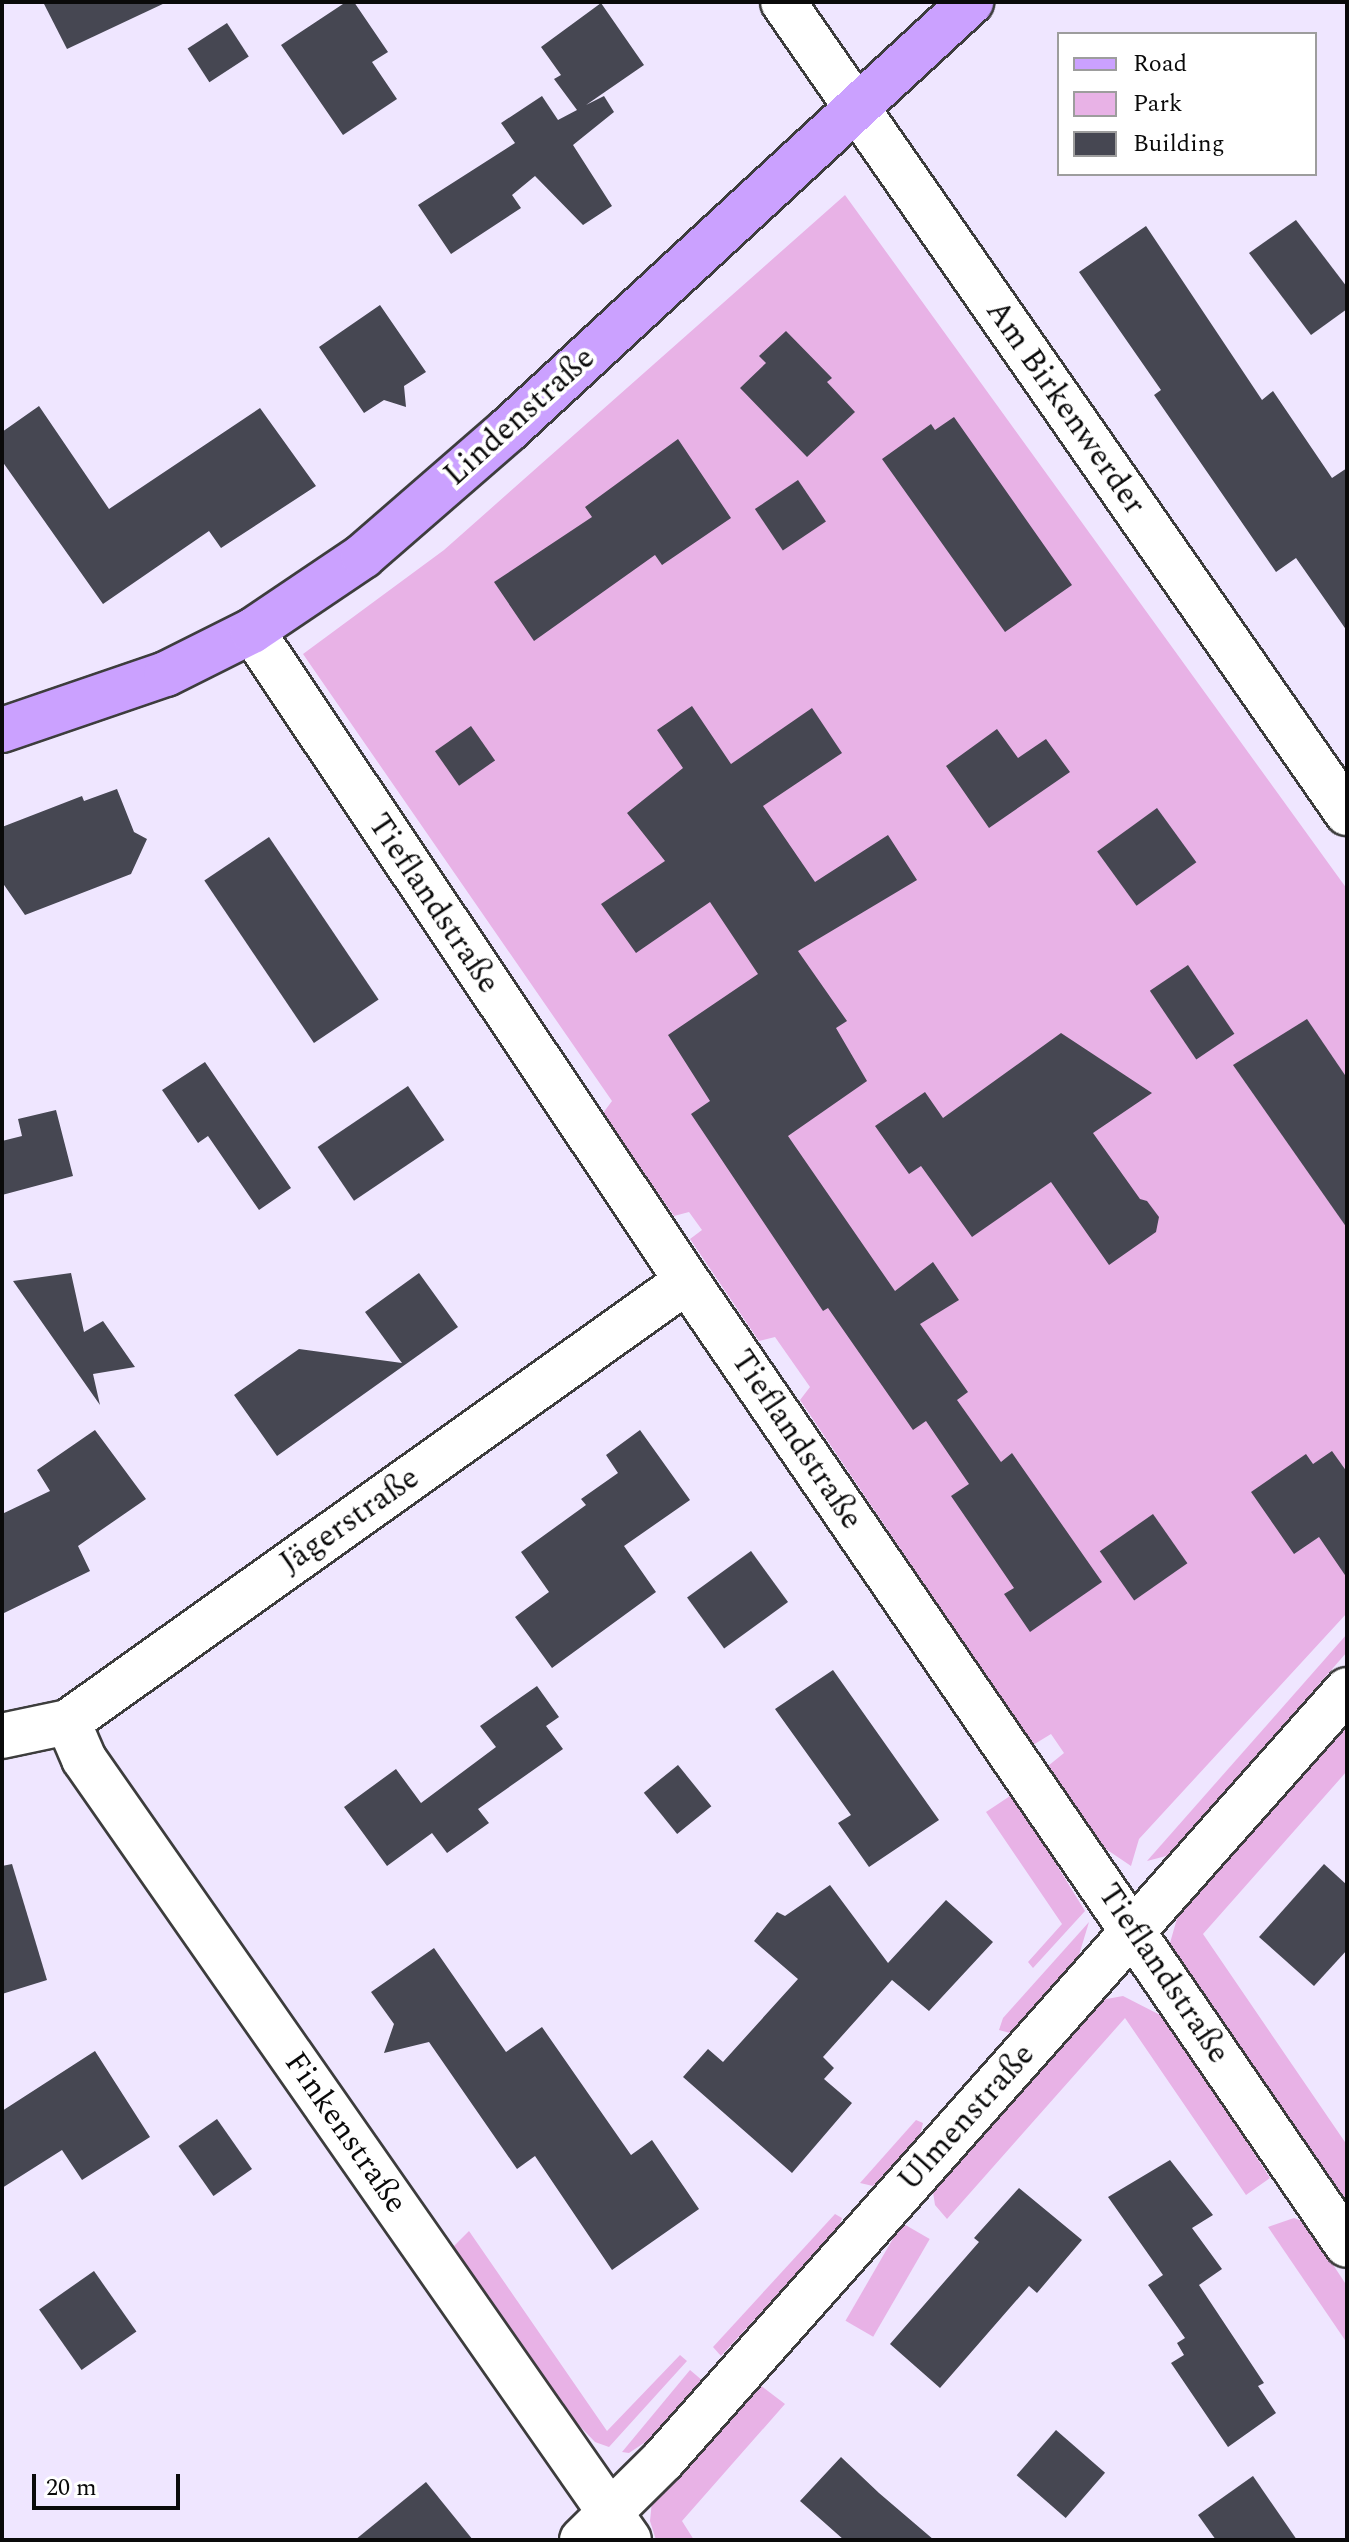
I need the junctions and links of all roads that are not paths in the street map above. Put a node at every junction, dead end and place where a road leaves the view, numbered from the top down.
1 (783, 2) edge
2 (971, 2) edge
3 (856, 110) junction
4 (252, 631) junction
5 (2, 730) edge
6 (1347, 813) edge
7 (687, 1281) junction
8 (1347, 1690) edge
9 (68, 1722) junction
10 (2, 1736) edge
11 (1133, 1931) junction
12 (1347, 2245) edge
13 (607, 2531) edge

1 - 3 street, Am Birkenwerder
2 - 3 street, Lindenstraße
3 - 4 street, Lindenstraße
3 - 6 street, Am Birkenwerder
4 - 5 street, Lindenstraße
4 - 7 street, Tieflandstraße
7 - 9 street, Jägerstraße
7 - 11 street, Tieflandstraße
8 - 11 street, Ulmenstraße
9 - 10 street, Jägerstraße
9 - 13 street, Finkenstraße
11 - 12 street, Tieflandstraße
11 - 13 street, Ulmenstraße

